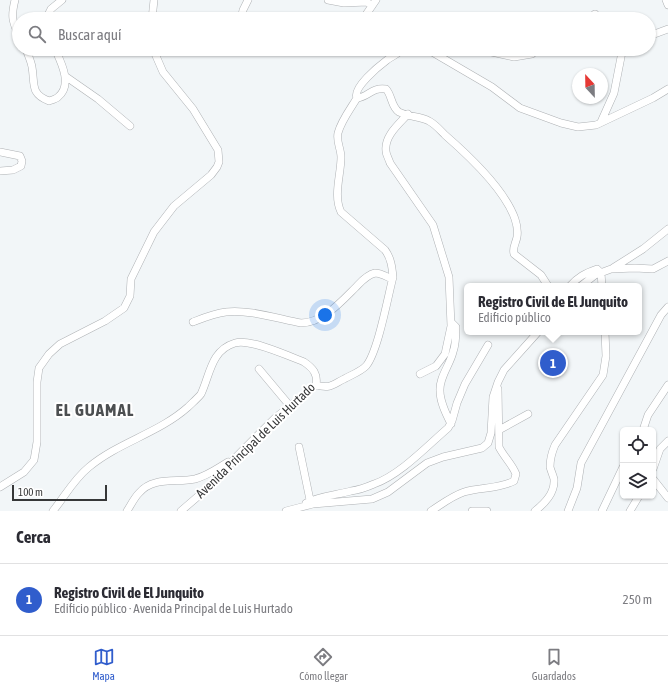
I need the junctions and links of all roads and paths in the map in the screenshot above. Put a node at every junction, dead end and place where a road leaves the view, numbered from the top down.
1 (15, 0) edge
2 (62, 0) edge
3 (154, 0) edge
4 (248, 0) edge
5 (328, 0) edge
6 (666, 0) edge
7 (374, 3) edge
8 (668, 5) edge
9 (12, 12) edge
10 (49, 12) edge
11 (153, 12) edge
12 (243, 12) edge
13 (368, 12) edge
14 (668, 30) edge
15 (656, 34) edge
16 (28, 56) edge
17 (57, 56) edge
18 (156, 56) edge
19 (393, 56) edge
20 (439, 56) edge
21 (510, 56) edge
22 (520, 56) edge
23 (621, 56) edge
24 (64, 76) junction
25 (668, 89) edge
26 (357, 98) junction
27 (408, 114) junction
28 (601, 122) junction
29 (130, 126) dead end
30 (0, 152) edge
31 (0, 171) edge
32 (667, 231) edge
33 (668, 261) edge
34 (612, 269) junction
35 (601, 273) junction
36 (392, 279) junction
37 (546, 283) edge
38 (573, 283) edge
39 (585, 283) edge
40 (602, 283) edge
41 (668, 307) edge
42 (193, 322) dead end
43 (451, 322) junction
44 (535, 335) edge
45 (605, 335) edge
46 (488, 345) dead end
47 (259, 369) dead end
48 (420, 374) dead end
49 (498, 382) junction
50 (316, 385) junction
51 (668, 385) edge
52 (290, 406) junction
53 (528, 414) dead end
54 (451, 424) junction
55 (644, 427) edge
56 (499, 430) junction
57 (668, 441) edge
58 (299, 447) dead end
59 (236, 458) junction
60 (655, 463) edge
61 (620, 473) edge
62 (656, 483) edge
63 (0, 487) edge
64 (668, 498) edge
65 (637, 499) edge
66 (310, 500) junction
67 (292, 510) edge
68 (53, 511) edge
69 (127, 511) edge
70 (181, 511) edge
71 (286, 511) edge
72 (431, 511) edge
73 (472, 511) edge
74 (486, 511) edge
75 (535, 511) edge
76 (568, 511) edge
77 (602, 511) edge
78 (630, 511) edge

1 - 9 street
2 - 10 street
3 - 11 street
4 - 12 street
5 - 7 street
6 - 8 street
7 - 13 street
14 - 15 street
16 - 24 street
17 - 24 street
18 - 63 street
19 - 26 street
20 - 28 street
21 - 22 street
23 - 28 street
24 - 29 street
25 - 28 street
26 - 27 street
26 - 36 street
27 - 37 street
27 - 43 street
30 - 31 street
32 - 34 street
33 - 34 street
34 - 35 street
35 - 38 street
35 - 39 street
35 - 40 street
36 - 42 street
36 - 50 street
41 - 76 street
43 - 48 street
43 - 54 street
44 - 49 street
45 - 75 street
46 - 54 street
47 - 52 street
49 - 56 street
49 - 67 street
50 - 52 street, Avenida Principal de Luis Hurtado
50 - 68 street, Avenida Principal de Luis Hurtado
51 - 55 street
52 - 59 street, Avenida Principal de Luis Hurtado
53 - 56 street
54 - 66 street
56 - 72 street
57 - 60 street
58 - 66 street
59 - 69 street
59 - 70 street, Avenida Principal de Luis Hurtado
61 - 77 street
62 - 64 street
65 - 78 street
66 - 67 street
67 - 71 street
73 - 74 street

